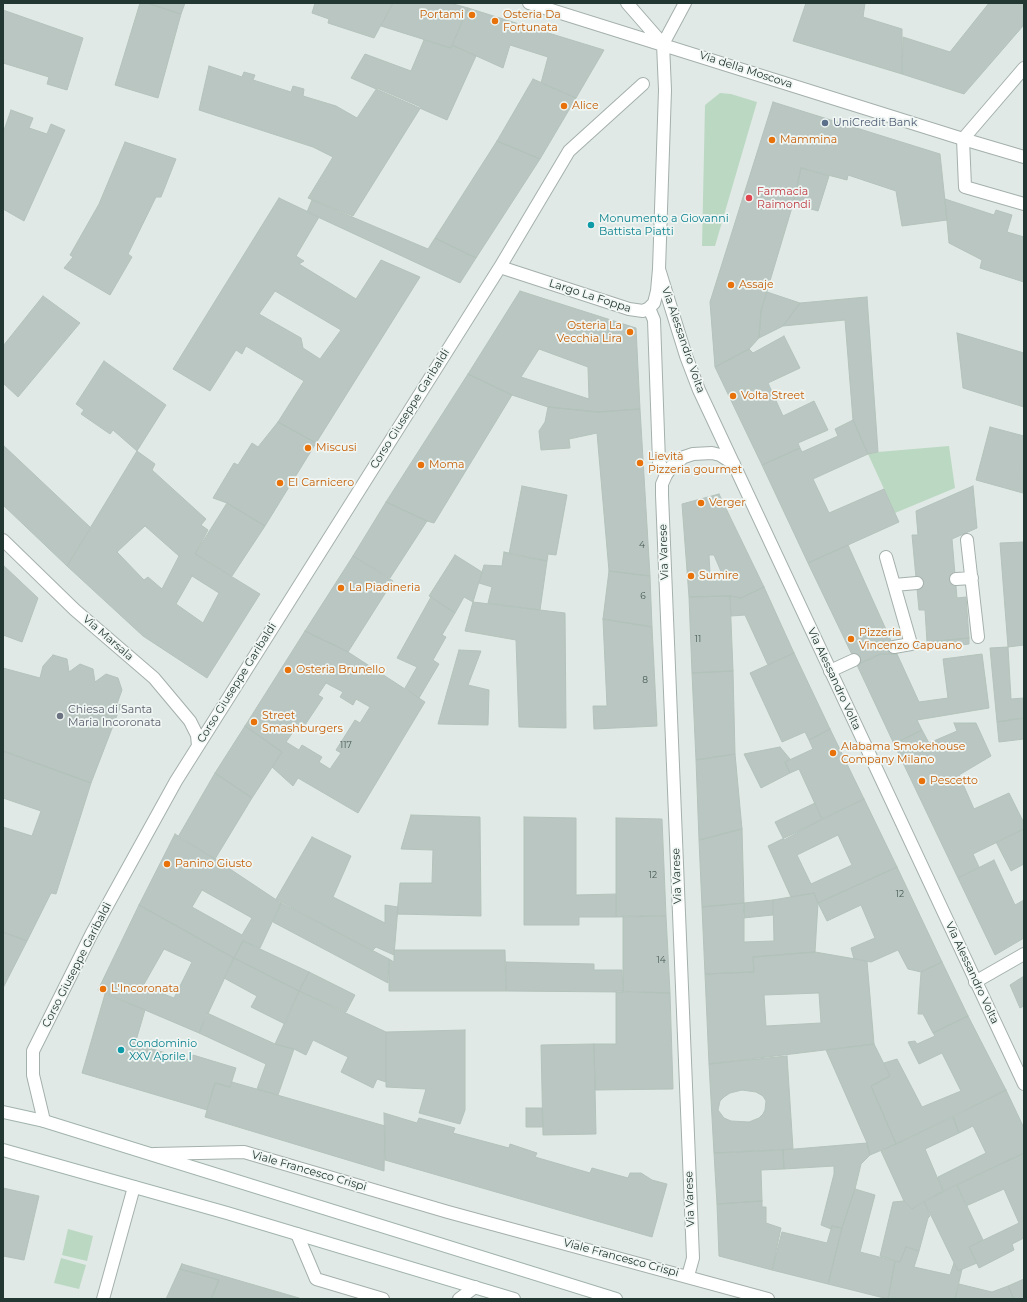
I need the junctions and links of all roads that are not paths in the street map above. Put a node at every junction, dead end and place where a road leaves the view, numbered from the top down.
1 (529, 3) edge
2 (627, 3) edge
3 (685, 3) edge
4 (663, 44) junction
5 (1024, 68) edge
6 (643, 84) dead end
7 (963, 139) junction
8 (1024, 157) edge
9 (1024, 204) edge
10 (500, 267) junction
11 (659, 269) junction
12 (649, 308) junction
13 (734, 464) junction
14 (666, 475) junction
15 (3, 540) edge
16 (967, 540) dead end
17 (886, 557) dead end
18 (972, 578) junction
19 (956, 580) dead end
20 (917, 583) dead end
21 (894, 585) junction
22 (978, 637) dead end
23 (894, 647) dead end
24 (854, 660) dead end
25 (830, 671) junction
26 (198, 746) junction
27 (1024, 954) edge
28 (975, 982) junction
29 (1024, 1084) edge
30 (3, 1112) edge
31 (44, 1121) junction
32 (3, 1150) edge
33 (152, 1154) junction
34 (134, 1187) junction
35 (297, 1234) junction
36 (688, 1276) junction
37 (475, 1288) junction
38 (103, 1299) edge
39 (384, 1299) edge
40 (458, 1299) edge
41 (514, 1299) edge
42 (616, 1299) edge
43 (768, 1299) edge

1 - 4 street, Via della Moscova
2 - 4 street
3 - 4 street
4 - 7 street, Via della Moscova
4 - 11 street
5 - 7 street
6 - 10 street
7 - 8 street, Via della Moscova
7 - 9 street
10 - 12 street, Largo La Foppa
10 - 26 street, Corso Giuseppe Garibaldi
11 - 12 street
11 - 13 street, Via Alessandro Volta
12 - 14 street
13 - 14 street
13 - 25 street, Via Alessandro Volta
14 - 36 street, Via Varese
15 - 26 street, Via Marsala
16 - 18 street
17 - 21 street
18 - 19 street
18 - 22 street
20 - 21 street
21 - 23 street
24 - 25 street
25 - 28 street, Via Alessandro Volta
26 - 31 street, Corso Giuseppe Garibaldi
27 - 28 street
28 - 29 street, Via Alessandro Volta
30 - 31 street
31 - 33 street
32 - 34 street
33 - 36 street, Viale Francesco Crispi
33 - 42 street
34 - 35 street
34 - 38 street
35 - 37 street
35 - 39 street
36 - 43 street, Viale Francesco Crispi
37 - 40 street
37 - 41 street

